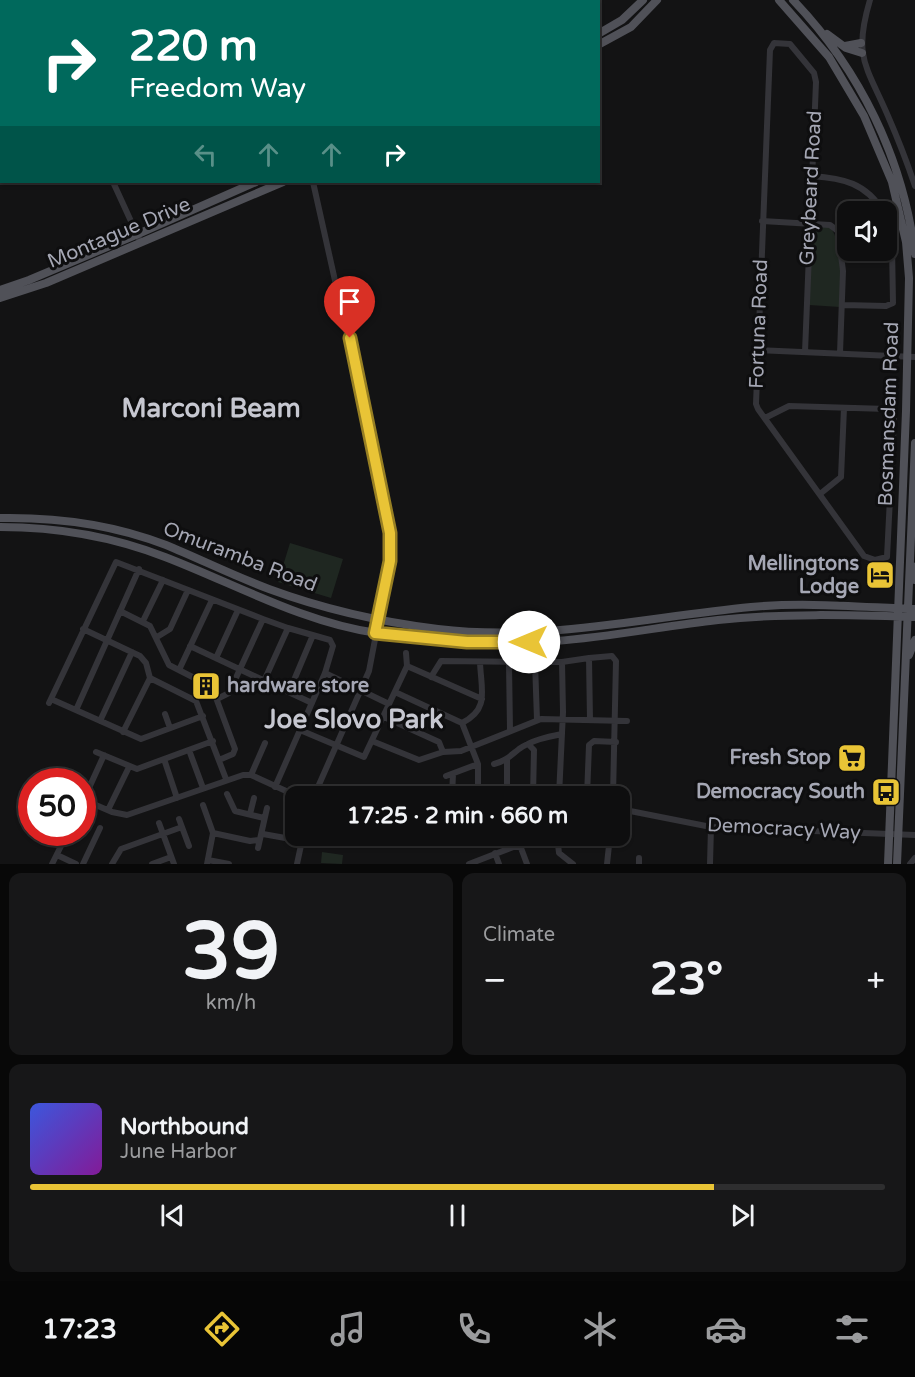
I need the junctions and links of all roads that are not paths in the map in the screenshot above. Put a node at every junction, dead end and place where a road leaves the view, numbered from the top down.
1 (643, 0) edge
2 (657, 0) edge
3 (780, 0) edge
4 (793, 0) edge
5 (870, 0) edge
6 (811, 19) junction
7 (600, 33) edge
8 (779, 43) joint
9 (861, 43) junction
10 (600, 44) edge
11 (841, 44) junction
12 (862, 53) junction
13 (812, 176) junction
14 (113, 183) edge
15 (254, 183) edge
16 (281, 183) edge
17 (314, 183) edge
18 (915, 186) edge
19 (874, 201) edge
20 (762, 221) junction
21 (809, 225) junction
22 (138, 234) junction
23 (141, 243) junction
24 (915, 254) edge
25 (893, 261) edge
26 (0, 290) edge
27 (0, 298) edge
28 (843, 305) junction
29 (758, 350) junction
30 (805, 352) junction
31 (840, 353) junction
32 (911, 357) edge
33 (843, 408) junction
34 (765, 418) junction
35 (915, 443) edge
36 (820, 494) junction
37 (0, 518) edge
38 (0, 527) edge
39 (910, 543) junction
40 (139, 569) junction
41 (163, 580) junction
42 (915, 580) edge
43 (188, 590) junction
44 (212, 600) junction
45 (238, 610) junction
46 (120, 611) junction
47 (898, 613) junction
48 (911, 613) edge
49 (263, 619) junction
50 (377, 620) junction
51 (143, 621) junction
52 (288, 628) junction
53 (83, 630) junction
54 (375, 633) junction
55 (313, 636) junction
56 (157, 637) junction
57 (915, 640) edge
58 (107, 641) junction
59 (190, 646) junction
60 (132, 652) junction
61 (406, 653) dead end
62 (216, 658) junction
63 (589, 658) junction
64 (480, 662) junction
65 (535, 662) junction
66 (562, 662) junction
67 (508, 664) junction
68 (407, 666) junction
69 (240, 669) junction
70 (179, 670) junction
71 (325, 674) junction
72 (431, 676) junction
73 (905, 677) junction
74 (150, 678) junction
75 (264, 681) junction
76 (362, 689) junction
77 (289, 692) junction
78 (395, 692) junction
79 (217, 699) junction
80 (482, 699) junction
81 (312, 703) junction
82 (389, 704) junction
83 (76, 710) junction
84 (165, 714) dead end
85 (203, 716) junction
86 (384, 717) junction
87 (563, 719) junction
88 (537, 720) junction
89 (590, 720) junction
90 (617, 720) junction
91 (100, 721) junction
92 (627, 721) dead end
93 (462, 723) junction
94 (170, 728) junction
95 (300, 730) junction
96 (510, 730) junction
97 (123, 732) junction
98 (562, 735) junction
99 (213, 741) junction
100 (372, 741) junction
101 (616, 742) junction
102 (265, 743) dead end
103 (528, 744) junction
104 (336, 745) junction
105 (472, 747) junction
106 (189, 750) junction
107 (96, 752) dead end
108 (443, 752) junction
109 (104, 755) junction
110 (164, 759) junction
111 (219, 760) junction
112 (507, 760) junction
113 (478, 764) junction
114 (494, 764) dead end
115 (129, 767) junction
116 (96, 772) edge
117 (250, 775) junction
118 (226, 779) junction
119 (318, 786) edge
120 (451, 786) edge
121 (478, 786) edge
122 (507, 786) edge
123 (534, 786) edge
124 (559, 786) edge
125 (587, 786) edge
126 (614, 786) edge
127 (275, 787) junction
128 (203, 788) junction
129 (285, 791) edge
130 (227, 794) dead end
131 (177, 798) junction
132 (254, 798) dead end
133 (96, 805) edge
134 (203, 805) dead end
135 (267, 808) dead end
136 (108, 810) junction
137 (630, 811) edge
138 (250, 814) junction
139 (264, 818) junction
140 (179, 819) dead end
141 (159, 823) dead end
142 (182, 827) junction
143 (711, 827) junction
144 (100, 828) dead end
145 (213, 833) junction
146 (163, 834) junction
147 (893, 834) junction
148 (915, 835) edge
149 (261, 837) junction
150 (285, 838) edge
151 (61, 846) edge
152 (189, 846) dead end
153 (300, 846) edge
154 (406, 846) edge
155 (424, 846) edge
156 (559, 846) edge
157 (609, 846) edge
158 (258, 848) dead end
159 (495, 853) junction
160 (57, 855) junction
161 (171, 857) junction
162 (915, 858) edge
163 (208, 862) edge
164 (52, 864) edge
165 (76, 864) edge
166 (83, 864) edge
167 (112, 864) edge
168 (152, 864) edge
169 (174, 864) edge
170 (229, 864) edge
171 (297, 864) edge
172 (469, 864) edge
173 (499, 864) edge
174 (527, 864) edge
175 (573, 864) edge
176 (607, 864) edge
177 (710, 864) edge
178 (888, 864) edge
179 (897, 864) edge
180 (910, 864) edge

1 - 7 main road
2 - 10 main road
3 - 32 main road, Bosmansdam Road
4 - 6 main road
5 - 9 street
6 - 11 main road
6 - 24 main road
8 - 13 street, Greybeard Road
8 - 20 street, Fortuna Road
9 - 11 main road
9 - 12 street
11 - 12 main road
12 - 18 street
13 - 19 street
13 - 21 street, Greybeard Road
14 - 22 street
15 - 22 main road, Montague Drive
16 - 23 main road, Montague Drive
17 - 50 street
20 - 21 street
20 - 29 street, Fortuna Road
21 - 28 street
21 - 30 street, Greybeard Road
22 - 23 street
22 - 26 main road, Montague Drive
23 - 27 main road, Montague Drive
25 - 28 street
28 - 31 street
29 - 30 street
29 - 34 street, Fortuna Road
30 - 31 street
31 - 32 street
32 - 47 main road, Bosmansdam Road
33 - 34 street
33 - 36 street
33 - 36 street, Fortuna Road
34 - 36 street, Fortuna Road
35 - 39 main road, Bosmansdam Road
37 - 50 main road, Omuramba Road
38 - 54 main road, Omuramba Road
39 - 42 main road
39 - 48 main road, Bosmansdam Road
40 - 41 street
40 - 46 street
40 - 53 street
41 - 43 street
41 - 51 street
43 - 44 street
43 - 56 street
44 - 45 street
44 - 59 street
45 - 49 street
45 - 62 street
46 - 51 street
46 - 58 street
47 - 48 main road
47 - 50 main road, Omuramba Road
47 - 54 main road, Omuramba Road
47 - 147 main road, Bosmansdam Road
48 - 73 main road, Bosmansdam Road
49 - 52 street
49 - 69 street
50 - 54 street
51 - 56 street
52 - 55 street
52 - 75 street
53 - 58 street
53 - 83 street
54 - 76 street
55 - 71 street
55 - 77 street
56 - 70 street
57 - 73 main road
58 - 60 street
58 - 83 street
59 - 62 street
59 - 70 street
60 - 74 street
60 - 91 street
61 - 68 street
62 - 69 street
63 - 66 street
63 - 89 street
63 - 90 street
64 - 67 street
64 - 72 street
64 - 80 street
65 - 66 street
65 - 67 street
65 - 88 street
66 - 87 street
67 - 96 street
68 - 72 street
68 - 78 street
69 - 75 street
69 - 79 street
70 - 79 street
71 - 76 street
71 - 81 street
72 - 80 street
73 - 147 main road, Bosmansdam Road
74 - 85 street
74 - 97 street
75 - 77 street
76 - 82 street
76 - 104 street
77 - 81 street
78 - 82 street
78 - 93 street
79 - 111 street
80 - 93 street
81 - 95 street
82 - 86 street
83 - 91 street
84 - 94 street
85 - 94 street
85 - 99 street
86 - 100 street
86 - 108 street
87 - 88 street
87 - 89 street
87 - 98 street
88 - 96 street
89 - 90 street
90 - 92 street
90 - 101 street
91 - 97 street
93 - 105 street
94 - 97 street
95 - 104 street
95 - 127 street
96 - 105 street
98 - 103 street
98 - 124 street
99 - 106 street
99 - 111 street
100 - 104 street
100 - 108 street
101 - 125 street
101 - 126 street
102 - 117 street
103 - 112 street
103 - 123 street
104 - 119 street
105 - 108 street
105 - 113 street
106 - 110 street
106 - 128 street
107 - 109 street
109 - 115 street
109 - 116 street
110 - 115 street
110 - 131 street
111 - 118 street
112 - 114 street
112 - 122 street
113 - 120 street
113 - 121 street
115 - 136 street
117 - 118 street
117 - 127 street
118 - 128 street
127 - 129 street
128 - 131 street
130 - 138 street
131 - 136 street
132 - 138 street
133 - 136 street
134 - 145 street
135 - 139 street
137 - 143 street, Democracy Way
138 - 139 street
139 - 149 street
140 - 142 street
141 - 146 street
142 - 146 street
142 - 152 street
143 - 147 street, Democracy Way
143 - 177 street
144 - 166 street
145 - 149 street
145 - 163 street
146 - 161 street
146 - 167 street
147 - 148 street, Democracy Way
147 - 178 main road, Bosmansdam Road
147 - 179 main road, Bosmansdam Road
149 - 150 street
149 - 158 street
151 - 160 street
153 - 171 street
154 - 155 street
156 - 175 street
157 - 176 street
159 - 172 street
159 - 173 street
159 - 174 street
160 - 164 street
160 - 165 street
161 - 168 street
161 - 169 street
162 - 180 street
163 - 170 street

